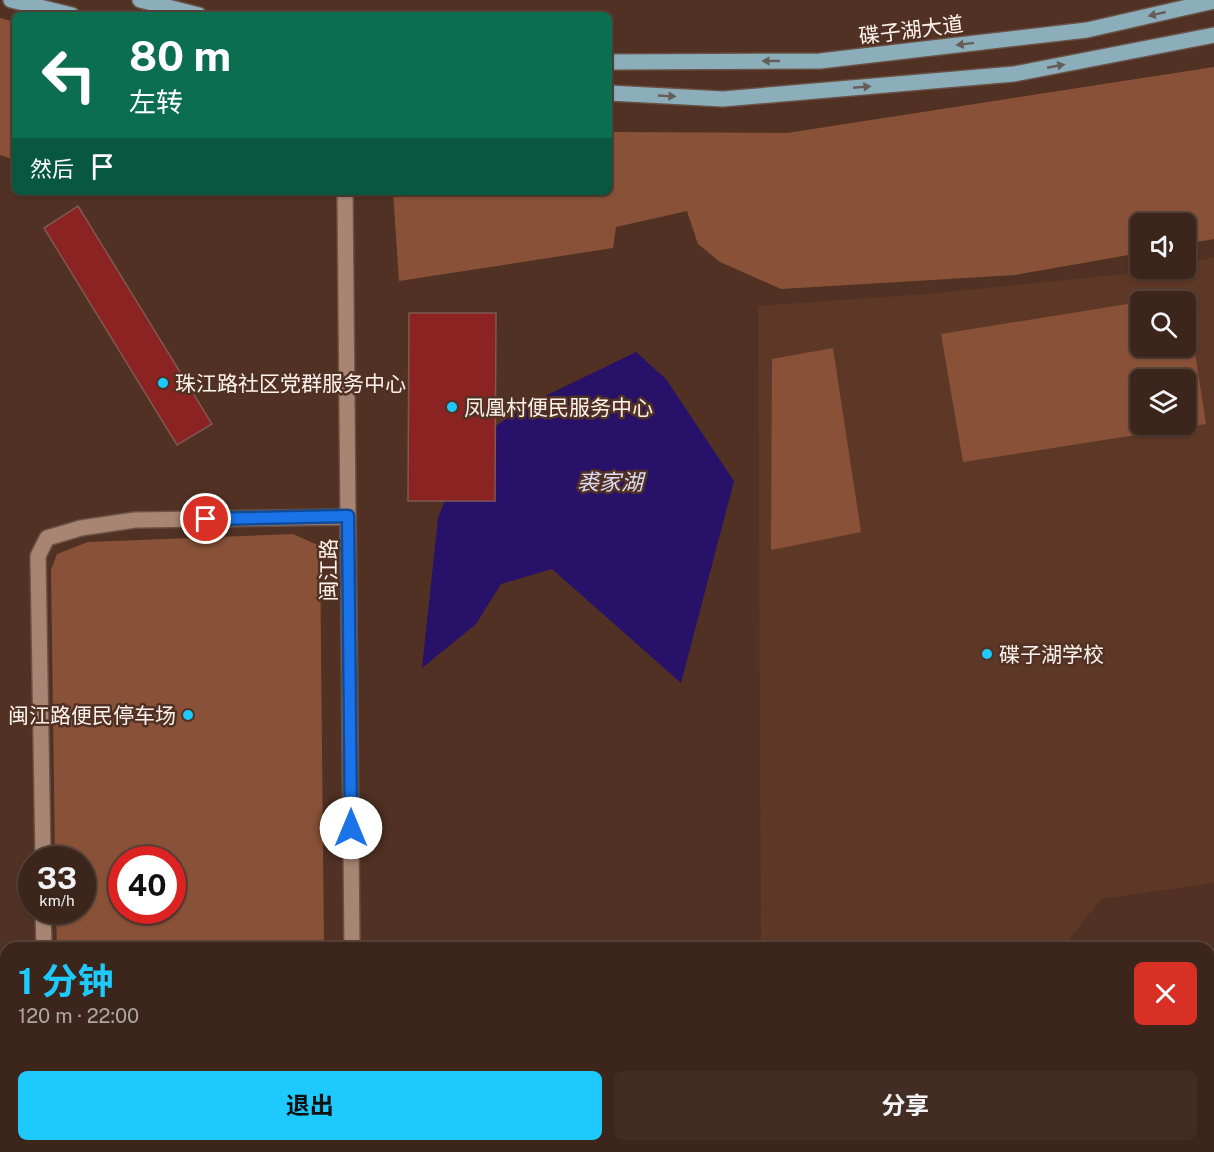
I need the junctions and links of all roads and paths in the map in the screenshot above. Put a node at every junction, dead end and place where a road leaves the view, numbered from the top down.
1 (11, 0) edge
2 (140, 0) edge
3 (1214, 1) edge
4 (60, 12) edge
5 (187, 12) edge
6 (1214, 35) edge
7 (612, 62) edge
8 (612, 93) edge
9 (345, 195) edge
10 (348, 516) junction
11 (43, 846) edge
12 (43, 924) edge
13 (44, 942) edge
14 (352, 942) edge

1 - 4 main road
2 - 5 main road
3 -> 7 main road, 碟子湖大道
8 -> 6 main road
9 - 10 street, 闽江路
10 - 11 street
10 - 14 street, 闽江路
12 - 13 street

